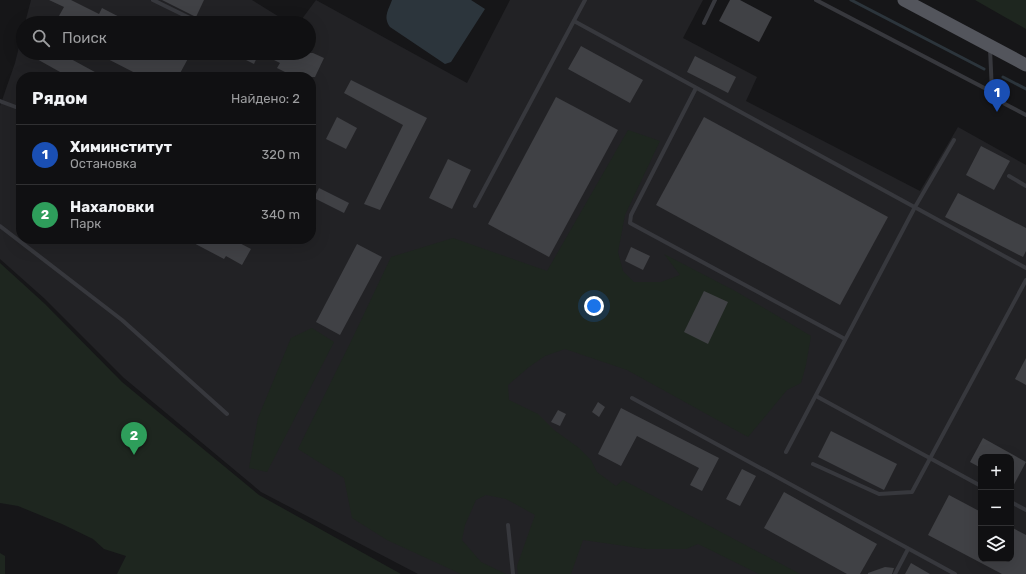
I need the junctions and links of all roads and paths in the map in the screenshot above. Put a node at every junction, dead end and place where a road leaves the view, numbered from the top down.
1 (153, 0) edge
2 (585, 0) edge
3 (715, 0) edge
4 (816, 0) edge
5 (904, 0) edge
6 (186, 16) edge
7 (574, 21) junction
8 (704, 22) dead end
9 (990, 45) junction
10 (1026, 65) edge
11 (696, 88) junction
12 (992, 92) junction
13 (0, 101) edge
14 (16, 107) edge
15 (1026, 115) edge
16 (954, 140) dead end
17 (1009, 176) dead end
18 (1026, 186) edge
19 (475, 206) dead end
20 (915, 207) junction
21 (0, 226) edge
22 (16, 238) edge
23 (23, 244) edge
24 (1026, 268) edge
25 (1026, 280) edge
26 (845, 339) junction
27 (816, 396) junction
28 (632, 398) dead end
29 (227, 414) dead end
30 (786, 452) dead end
31 (930, 458) junction
32 (813, 464) dead end
33 (978, 484) edge
34 (1014, 504) edge
35 (1026, 510) edge
36 (508, 525) dead end
37 (908, 548) junction
38 (512, 574) edge
39 (895, 574) edge
40 (955, 574) edge

1 - 6 lane
2 - 7 lane
3 - 8 lane
4 - 12 lane
5 - 9 main road
7 - 11 lane
7 - 19 lane
9 - 10 main road
9 - 12 lane
11 - 20 lane
11 - 26 lane
12 - 15 lane
13 - 14 lane
16 - 20 lane
17 - 18 lane
20 - 24 lane
20 - 26 lane
21 - 22 lane
23 - 29 lane
25 - 31 lane
26 - 27 lane
27 - 30 lane
27 - 31 lane
28 - 37 lane
31 - 32 lane
31 - 33 lane
34 - 35 lane
36 - 38 lane
37 - 39 lane
37 - 40 lane

